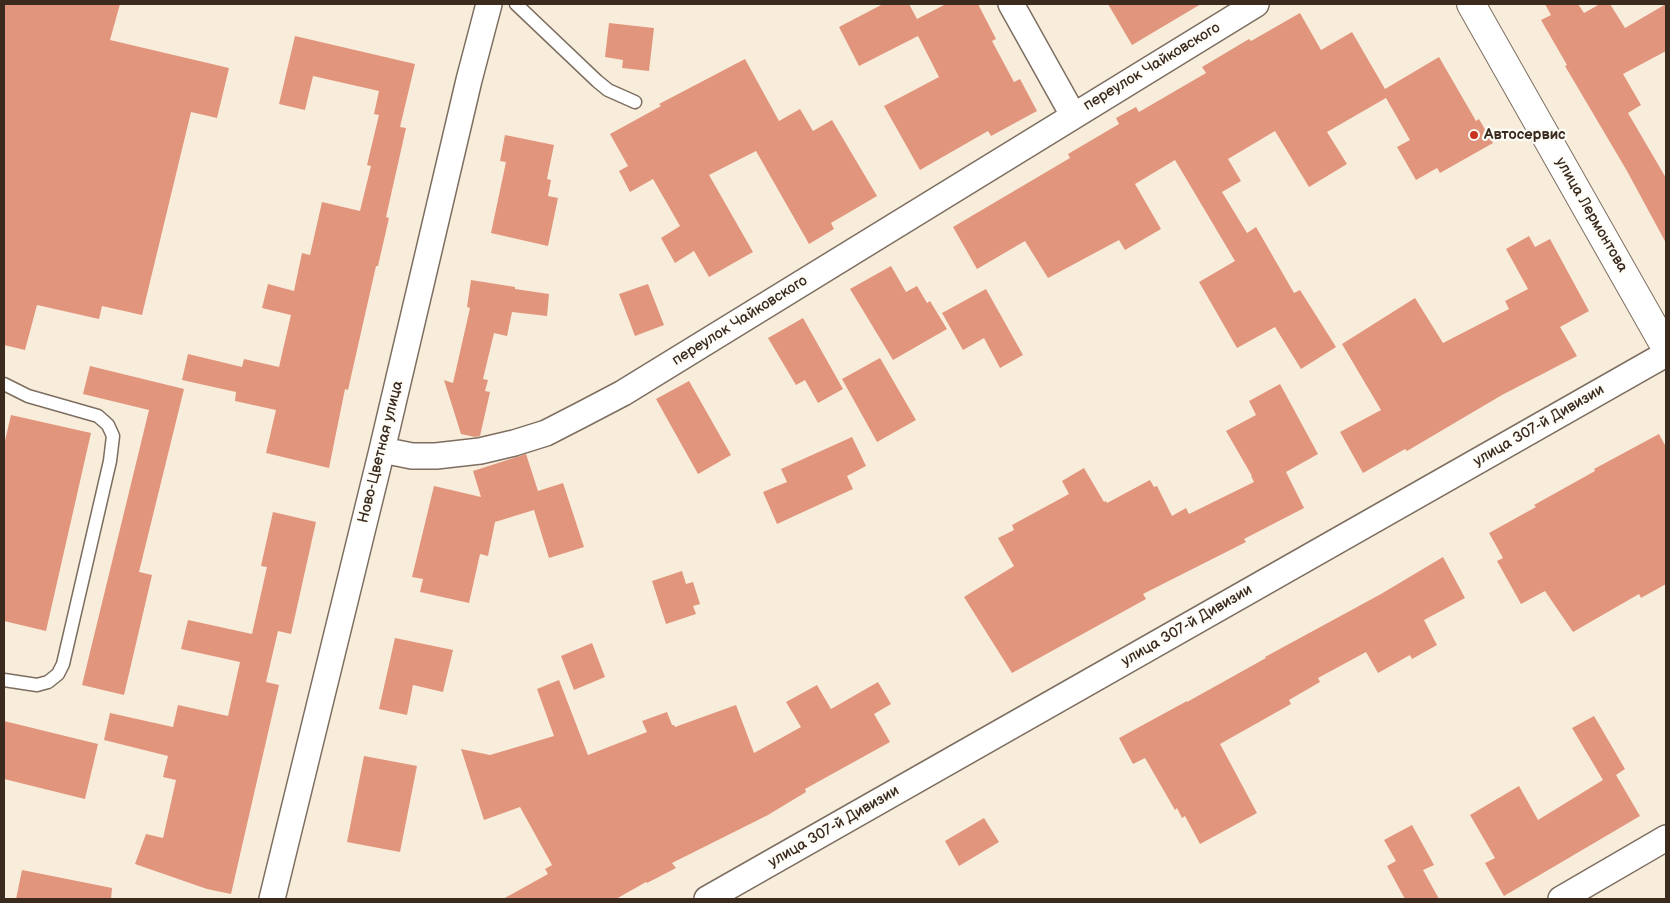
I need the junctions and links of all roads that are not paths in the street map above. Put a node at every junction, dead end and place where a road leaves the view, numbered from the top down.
1 (489, 4) edge
2 (516, 4) edge
3 (1011, 4) edge
4 (1256, 4) edge
5 (1471, 4) edge
6 (635, 102) dead end
7 (1073, 115) junction
8 (1666, 348) edge
9 (1666, 354) edge
10 (4, 384) edge
11 (382, 450) junction
12 (4, 680) edge
13 (1666, 838) edge
14 (272, 899) edge
15 (707, 899) edge
16 (1561, 899) edge

1 - 11 street, Ново-Цветная улица
2 - 6 lane
3 - 7 street, переулок Чайковского
4 - 7 street, переулок Чайковского
5 - 8 main road, улица Лермонтова
7 - 11 street, переулок Чайковского
9 - 15 street, улица 307-й Дивизии
10 - 12 lane
11 - 14 street, Ново-Цветная улица
13 - 16 street

